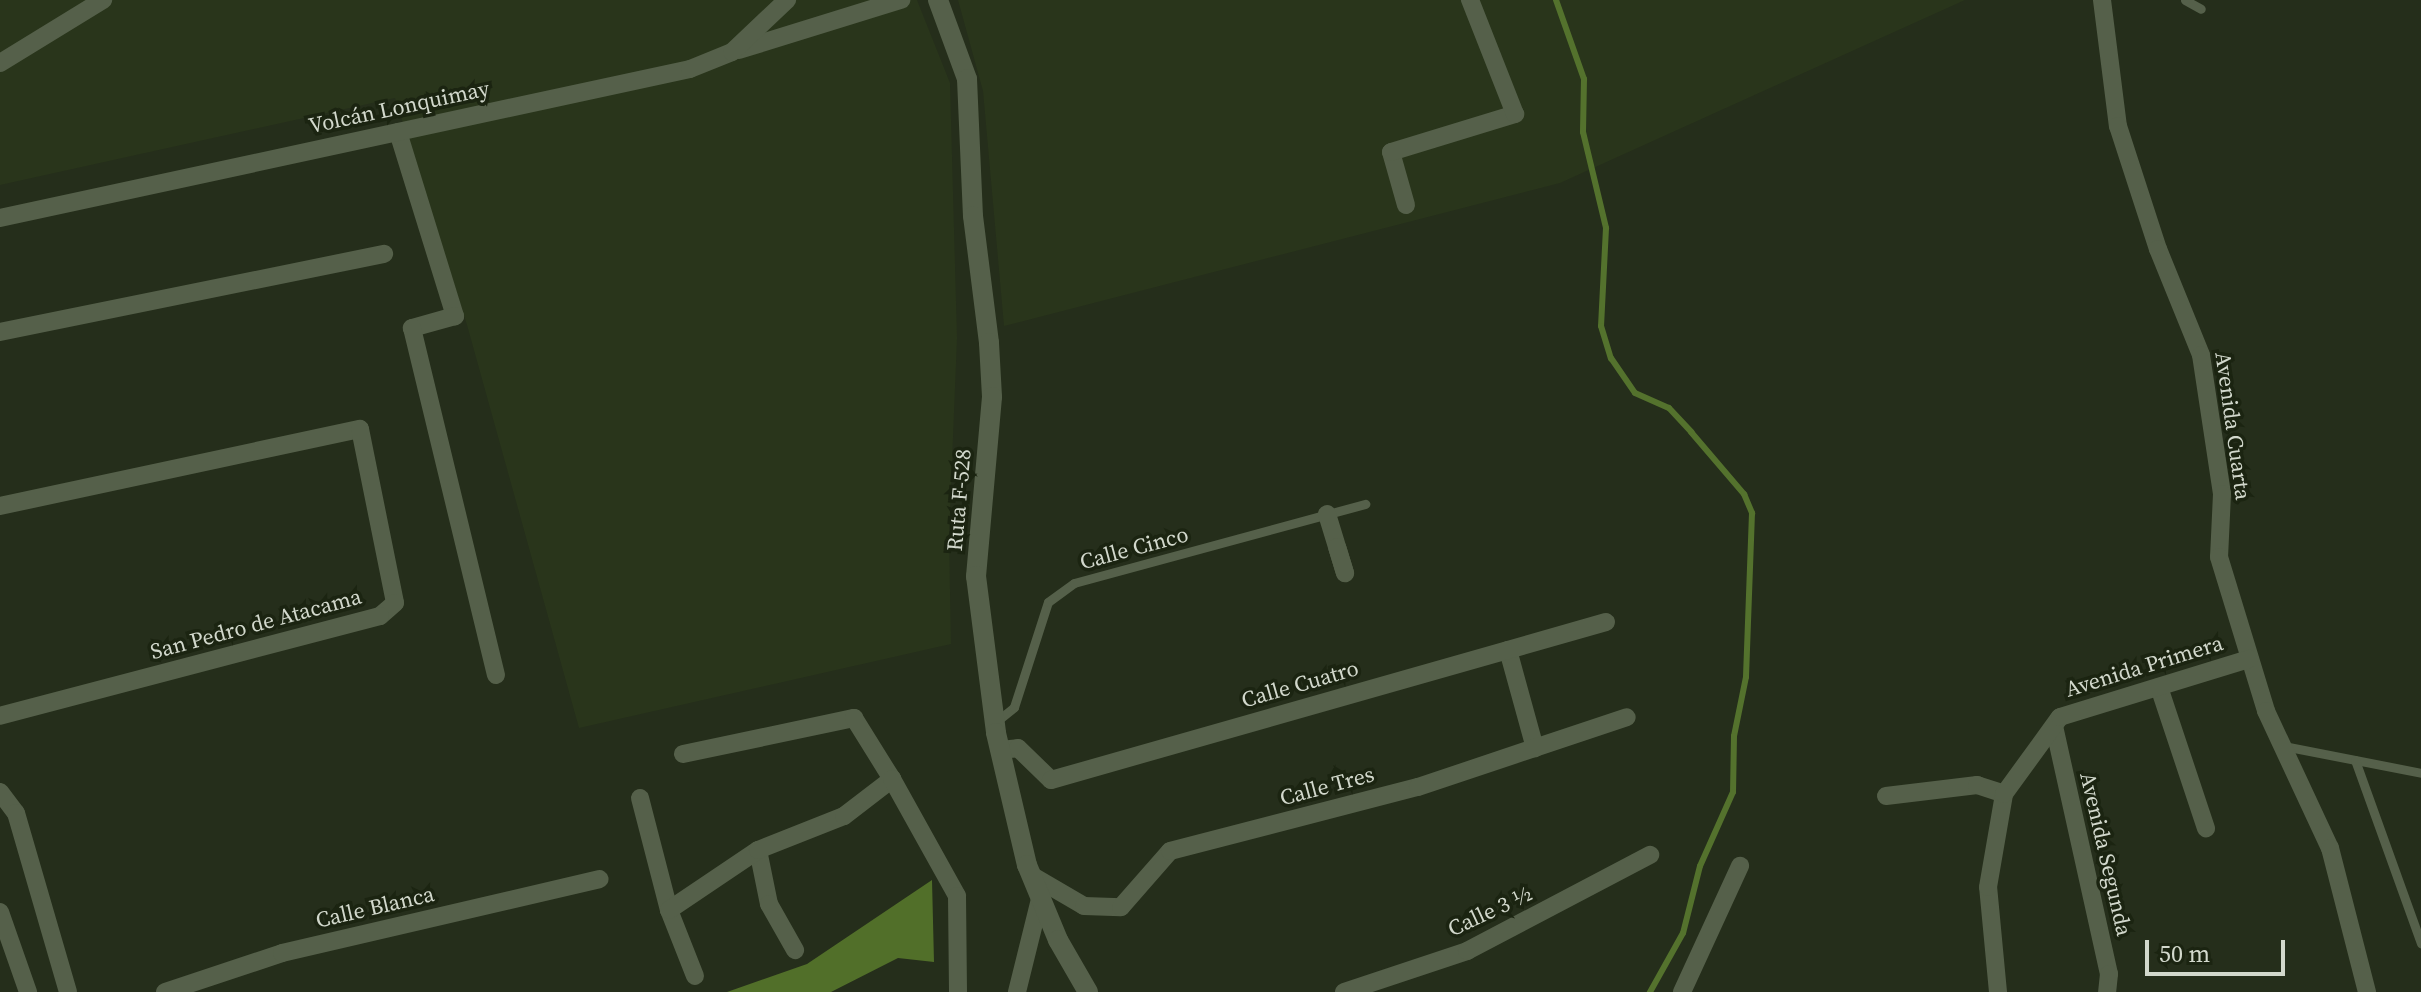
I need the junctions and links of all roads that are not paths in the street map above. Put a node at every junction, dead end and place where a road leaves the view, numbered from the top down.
1 (103, 0) edge
2 (787, 0) edge
3 (901, 0) edge
4 (938, 0) edge
5 (1470, 0) edge
6 (2102, 0) edge
7 (2185, 0) edge
8 (2201, 9) dead end
9 (732, 52) junction
10 (0, 63) edge
11 (398, 132) junction
12 (1406, 205) dead end
13 (0, 218) edge
14 (384, 254) dead end
15 (0, 332) edge
16 (1365, 504) dead end
17 (0, 506) edge
18 (1327, 514) junction
19 (1337, 547) dead end
20 (1606, 622) dead end
21 (1508, 650) junction
22 (2249, 659) junction
23 (496, 675) dead end
24 (2159, 687) junction
25 (0, 716) edge
26 (1627, 717) dead end
27 (994, 723) junction
28 (2054, 726) junction
29 (2281, 745) junction
30 (1535, 748) junction
31 (1009, 749) junction
32 (683, 754) dead end
33 (2355, 760) junction
34 (2421, 773) edge
35 (892, 779) junction
36 (0, 792) edge
37 (2004, 794) junction
38 (1886, 796) dead end
39 (640, 798) dead end
40 (2206, 828) dead end
41 (758, 850) junction
42 (1650, 855) dead end
43 (1740, 866) dead end
44 (1031, 875) junction
45 (599, 879) dead end
46 (1040, 899) junction
47 (669, 910) junction
48 (0, 912) edge
49 (3, 932) edge
50 (2421, 943) edge
51 (795, 950) dead end
52 (695, 976) dead end
53 (2108, 983) edge
54 (1353, 990) edge
55 (28, 992) edge
56 (68, 992) edge
57 (165, 992) edge
58 (958, 992) edge
59 (1017, 992) edge
60 (1088, 992) edge
61 (1682, 992) edge
62 (1998, 992) edge
63 (2116, 992) edge
64 (2367, 992) edge

1 - 10 street
2 - 9 street, Volcán Lonquimay
3 - 9 street
4 - 27 main road, Ruta F-528
5 - 12 street
6 - 22 street, Avenida Cuarta
7 - 8 lane
9 - 11 street, Volcán Lonquimay
11 - 13 street, Volcán Lonquimay
11 - 23 street
14 - 15 street
16 - 18 lane, Calle Cinco
17 - 25 street, San Pedro de Atacama
18 - 19 street
18 - 27 lane, Calle Cinco
20 - 21 street, Calle Cuatro
21 - 30 street
21 - 31 street, Calle Cuatro
22 - 24 street, Avenida Primera
22 - 29 street, Avenida Cuarta
24 - 28 street, Avenida Primera
24 - 40 street
26 - 30 street, Calle Tres
27 - 31 main road, Ruta F-528
28 - 37 street, Avenida Primera
28 - 53 street, Avenida Segunda
29 - 33 lane
29 - 64 street, Avenida Cuarta
30 - 44 street, Calle Tres
31 - 44 main road, Ruta F-528
32 - 35 street
33 - 34 lane
33 - 50 lane
35 - 41 street
35 - 58 street
36 - 56 street
37 - 38 street
37 - 62 street, Avenida Primera
39 - 47 street
41 - 47 street
41 - 51 street
42 - 54 street, Calle 3 ½
43 - 61 street
44 - 46 main road, Ruta F-528
45 - 57 street, Calle Blanca
46 - 59 street
46 - 60 main road, Ruta F-528
47 - 52 street
48 - 49 street
49 - 55 street
53 - 63 street, Avenida Segunda

